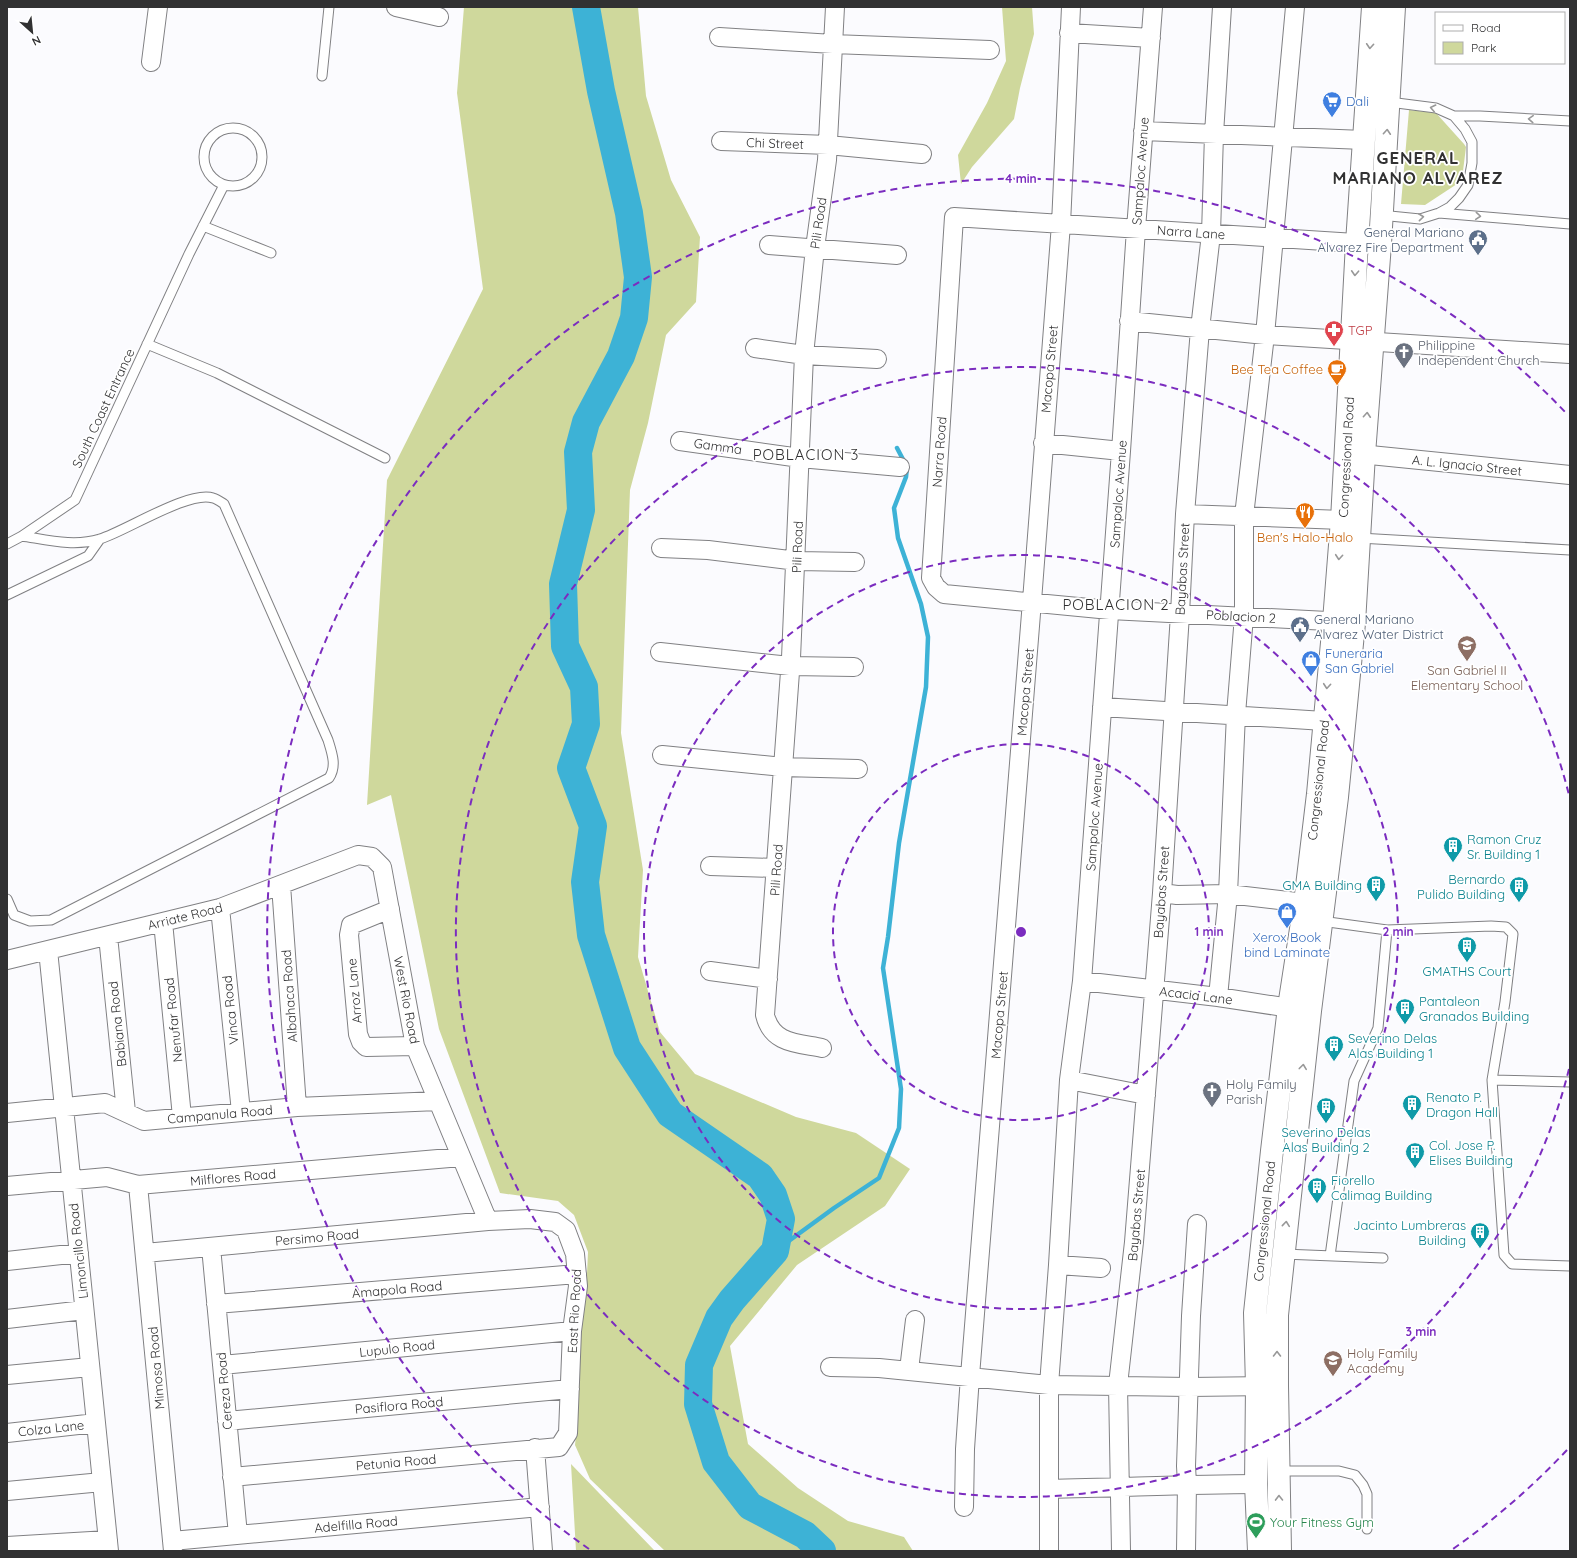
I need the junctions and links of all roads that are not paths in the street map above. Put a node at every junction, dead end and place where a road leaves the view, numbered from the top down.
1 (158, 7) edge
2 (329, 7) edge
3 (396, 7) edge
4 (835, 7) edge
5 (1072, 7) edge
6 (1153, 7) edge
7 (1222, 7) edge
8 (1295, 7) edge
9 (1372, 15) edge
10 (1394, 16) edge
11 (439, 17) dead end
12 (1069, 33) junction
13 (719, 37) dead end
14 (1151, 38) junction
15 (834, 44) junction
16 (990, 50) dead end
17 (151, 62) dead end
18 (322, 76) dead end
19 (1378, 101) junction
20 (1454, 116) junction
21 (1570, 120) edge
22 (1143, 131) junction
23 (1214, 134) junction
24 (1283, 137) junction
25 (721, 140) dead end
26 (1364, 140) junction
27 (828, 145) junction
28 (922, 154) dead end
29 (224, 186) junction
30 (1439, 213) junction
31 (1371, 214) junction
32 (954, 217) joint
33 (1061, 224) junction
34 (1570, 224) edge
35 (203, 226) junction
36 (1136, 229) junction
37 (1211, 234) junction
38 (1274, 238) junction
39 (1357, 243) junction
40 (1380, 244) junction
41 (769, 245) dead end
42 (815, 248) junction
43 (271, 253) dead end
44 (897, 255) dead end
45 (1129, 321) junction
46 (1200, 329) junction
47 (1265, 335) junction
48 (1362, 342) junction
49 (147, 344) junction
50 (755, 348) dead end
51 (1570, 354) edge
52 (804, 355) junction
53 (877, 359) dead end
54 (680, 441) dead end
55 (1043, 443) junction
56 (1121, 451) junction
57 (1355, 453) junction
58 (385, 458) dead end
59 (800, 458) junction
60 (900, 466) dead end
61 (1570, 475) edge
62 (1185, 514) junction
63 (1244, 516) junction
64 (1342, 520) junction
65 (22, 536) junction
66 (1359, 538) junction
67 (100, 539) junction
68 (7, 544) edge
69 (660, 548) dead end
70 (1570, 550) edge
71 (797, 561) junction
72 (855, 562) dead end
73 (7, 595) edge
74 (1032, 601) junction
75 (1110, 610) junction
76 (1180, 614) junction
77 (1244, 616) junction
78 (1344, 622) junction
79 (660, 652) dead end
80 (790, 666) junction
81 (854, 668) dead end
82 (1102, 707) junction
83 (1173, 712) junction
84 (1236, 714) junction
85 (1324, 721) junction
86 (662, 755) dead end
87 (783, 767) junction
88 (858, 769) dead end
89 (358, 855) joint
90 (710, 866) dead end
91 (776, 868) junction
92 (282, 885) junction
93 (1162, 893) junction
94 (1228, 894) junction
95 (7, 899) edge
96 (1305, 903) junction
97 (220, 908) junction
98 (390, 909) junction
99 (1321, 921) junction
100 (163, 922) junction
101 (1387, 930) junction
102 (108, 936) junction
103 (48, 950) junction
104 (7, 960) edge
105 (710, 970) dead end
106 (768, 979) junction
107 (1082, 981) junction
108 (1154, 990) junction
109 (1218, 997) junction
110 (1299, 1009) junction
111 (415, 1046) junction
112 (822, 1048) dead end
113 (1069, 1080) junction
114 (1492, 1080) junction
115 (1570, 1082) edge
116 (1146, 1095) junction
117 (438, 1101) junction
118 (64, 1107) junction
119 (297, 1107) junction
120 (126, 1112) junction
121 (241, 1112) junction
122 (7, 1113) edge
123 (182, 1117) junction
124 (461, 1158) junction
125 (71, 1180) junction
126 (138, 1185) junction
127 (7, 1186) edge
128 (488, 1221) junction
129 (1197, 1224) dead end
130 (211, 1246) junction
131 (79, 1253) junction
132 (145, 1253) junction
133 (1283, 1254) junction
134 (1330, 1256) junction
135 (1384, 1258) dead end
136 (7, 1261) edge
137 (1058, 1265) junction
138 (1570, 1266) edge
139 (1101, 1268) dead end
140 (577, 1274) junction
141 (216, 1304) junction
142 (84, 1310) junction
143 (7, 1319) edge
144 (915, 1320) dead end
145 (572, 1331) junction
146 (222, 1365) junction
147 (90, 1367) junction
148 (830, 1367) dead end
149 (909, 1370) junction
150 (7, 1375) edge
151 (970, 1376) junction
152 (1049, 1385) junction
153 (1118, 1385) junction
154 (1267, 1386) junction
155 (1189, 1387) junction
156 (570, 1389) junction
157 (227, 1421) junction
158 (96, 1423) junction
159 (7, 1433) edge
160 (559, 1447) joint
161 (535, 1448) junction
162 (1278, 1471) junction
163 (232, 1477) junction
164 (102, 1482) junction
165 (1187, 1484) junction
166 (1256, 1484) junction
167 (1120, 1488) junction
168 (1049, 1489) junction
169 (7, 1491) edge
170 (540, 1507) junction
171 (964, 1507) dead end
172 (1367, 1529) dead end
173 (238, 1535) junction
174 (108, 1545) edge
175 (7, 1546) edge
176 (173, 1546) edge
177 (543, 1551) edge
178 (1049, 1551) edge
179 (1121, 1551) edge
180 (1186, 1551) edge
181 (1259, 1551) edge
182 (1280, 1551) edge

1 - 17 street
2 - 18 lane
3 - 11 street
4 - 15 street, Pili Road
5 - 12 street, Macopa Street
6 - 14 street, Sampaloc Avenue
7 - 23 street, Bayabas Street
8 - 24 street
9 - 10 main road
9 -> 19 main road, Congressional Road
10 - 19 main road, Congressional Road
12 - 14 street
12 - 33 street, Macopa Street
13 - 15 street
14 - 22 street, Sampaloc Avenue
15 - 16 street
15 - 27 street, Pili Road
20 -> 19 lane
19 - 26 main road, Congressional Road
31 -> 19 main road, Congressional Road
21 -> 20 lane
20 - 30 lane
22 - 23 street
22 - 36 street, Sampaloc Avenue
23 - 24 street
23 - 37 street, Bayabas Street
24 - 26 street
24 - 38 street
25 - 27 street, Chi Street
26 - 31 main road, Congressional Road
27 - 28 street, Chi Street
27 - 42 street, Pili Road
29 - 29 lane
29 - 35 lane, South Coast Entrance
31 -> 30 lane
30 -> 34 lane
31 - 39 main road, Congressional Road
31 - 40 main road, Congressional Road
32 - 33 street, Narra Lane
32 - 74 street, Narra Road
33 - 36 street, Narra Lane
33 - 55 street, Macopa Street
35 - 43 lane
35 - 49 lane, South Coast Entrance
36 - 37 street, Narra Lane
36 - 45 street, Sampaloc Avenue
37 - 38 street, Narra Lane
37 - 46 street, Bayabas Street
38 - 39 street, Narra Lane
38 - 47 street
39 - 40 street, Narra Lane
39 -> 48 main road, Congressional Road
40 - 48 main road, Congressional Road
41 - 42 street
42 - 44 street
42 - 52 street, Pili Road
45 - 46 street
45 - 56 street, Sampaloc Avenue
46 - 47 street
46 - 62 street, Bayabas Street
47 - 48 street
47 - 63 street
48 - 51 street
48 - 57 main road, Congressional Road
49 - 58 lane
49 - 65 lane, South Coast Entrance
50 - 52 street
52 - 53 street
52 - 59 street, Pili Road
54 - 59 street, Gamma
55 - 56 street
55 - 74 street, Macopa Street
56 - 75 street, Sampaloc Avenue
57 - 61 street, A. L. Ignacio Street
57 - 64 main road, Congressional Road
57 - 66 main road, Congressional Road
59 - 60 street, Gamma
59 - 71 street, Pili Road
62 - 63 street
62 - 76 street, Bayabas Street
63 - 64 street
63 - 77 street
64 -> 78 main road, Congressional Road
65 - 67 lane
65 - 68 lane, South Coast Entrance
66 - 70 lane
66 - 78 main road, Congressional Road
67 - 73 lane
67 - 95 lane
69 - 71 street
71 - 72 street
71 - 80 street, Pili Road
74 - 75 street, Poblacion 2
74 - 151 street, Macopa Street
75 - 76 street, Poblacion 2
75 - 82 street, Sampaloc Avenue
76 - 77 street, Poblacion 2
76 - 83 street, Bayabas Street
77 - 78 street, Poblacion 2
77 - 84 street
78 -> 85 main road, Congressional Road
78 - 99 main road, Congressional Road
79 - 80 street
80 - 81 street
80 - 87 street, Pili Road
82 - 83 street
82 - 107 street, Sampaloc Avenue
83 - 84 street
83 - 93 street, Bayabas Street
84 - 85 street
84 - 94 street
85 - 96 main road, Congressional Road
86 - 87 street
87 - 88 street
87 - 91 street, Pili Road
89 - 92 street, Arriate Road
89 - 98 street, West Rio Road
90 - 91 street
91 - 106 street, Pili Road
92 - 97 street, Arriate Road
92 - 119 street, Albahaca Road
93 - 94 street
93 - 108 street, Bayabas Street
94 - 96 street
94 - 109 street
96 - 110 main road, Congressional Road
97 - 100 street, Arriate Road
97 - 121 street, Vinca Road
98 - 111 street, West Rio Road
98 - 111 street, Arroz Lane
99 - 101 lane
99 - 110 main road, Congressional Road
100 - 102 street, Arriate Road
100 - 123 street, Nenufar Road
101 - 114 lane
101 - 134 lane
102 - 103 street, Arriate Road
102 - 120 street, Babiana Road
103 - 104 street, Arriate Road
103 - 118 street, Limoncillo Road
105 - 106 street
106 - 112 street, Pili Road
107 - 108 street, Acacia Lane
107 - 113 street, Sampaloc Avenue
108 - 109 street, Acacia Lane
108 - 116 street, Bayabas Street
109 - 110 street, Acacia Lane
133 -> 110 main road, Congressional Road
110 - 154 main road, Congressional Road
111 - 117 street, West Rio Road
113 - 116 street
113 - 137 street, Sampaloc Avenue
114 - 115 lane
114 - 138 lane
116 - 153 street, Bayabas Street
117 - 119 street, Campanula Road
117 - 124 street, West Rio Road
118 - 120 street, Campanula Road
118 - 122 street, Campanula Road
118 - 125 street, Limoncillo Road
119 - 121 street, Campanula Road
120 - 123 street, Campanula Road
121 - 123 street, Campanula Road
124 - 126 street, Milflores Road
124 - 128 street, West Rio Road
125 - 126 street, Milflores Road
125 - 127 street, Milflores Road
125 - 131 street, Limoncillo Road
126 - 132 street, Mimosa Road
128 - 130 street, Persimo Road
128 - 140 street, East Rio Road
129 - 155 street
130 - 132 street, Persimo Road
130 - 141 street, Cereza Road
131 - 136 street
131 - 142 street, Limoncillo Road
132 - 176 street, Mimosa Road
133 - 134 lane
154 -> 133 main road, Congressional Road
134 - 135 lane
137 - 139 street
137 - 152 street, Sampaloc Avenue
140 - 141 street, Amapola Road
140 - 145 street, East Rio Road
141 - 146 street, Cereza Road
142 - 143 street
142 - 147 street, Limoncillo Road
144 - 149 street
145 - 146 street, Lupulo Road
145 - 156 street, East Rio Road
146 - 157 street, Cereza Road
147 - 150 street
147 - 158 street, Limoncillo Road
148 - 149 street
149 - 151 street
151 - 152 street
151 - 171 street, Macopa Street
152 - 153 street
152 - 168 street, Sampaloc Avenue
153 - 155 street
153 - 167 street, Bayabas Street
154 - 155 street
154 - 162 main road, Congressional Road
154 - 166 main road, Congressional Road
155 - 165 street
156 - 157 street, Pasiflora Road
156 - 160 street, East Rio Road
157 - 163 street, Cereza Road
158 - 159 street, Colza Lane
158 - 164 street, Limoncillo Road
160 - 161 street, Petunia Road
161 - 163 street, Petunia Road
161 - 170 street
162 - 172 lane
182 -> 162 main road, Congressional Road
163 - 173 street, Cereza Road
164 - 169 street
164 - 174 street, Limoncillo Road
165 - 166 street
165 - 167 street
165 - 180 street
166 - 181 main road, Congressional Road
167 - 168 street
167 - 179 street, Bayabas Street
168 - 178 street, Sampaloc Avenue
170 - 173 street, Adelfilla Road
170 - 177 street
173 - 176 street, Adelfilla Road
174 - 175 street

